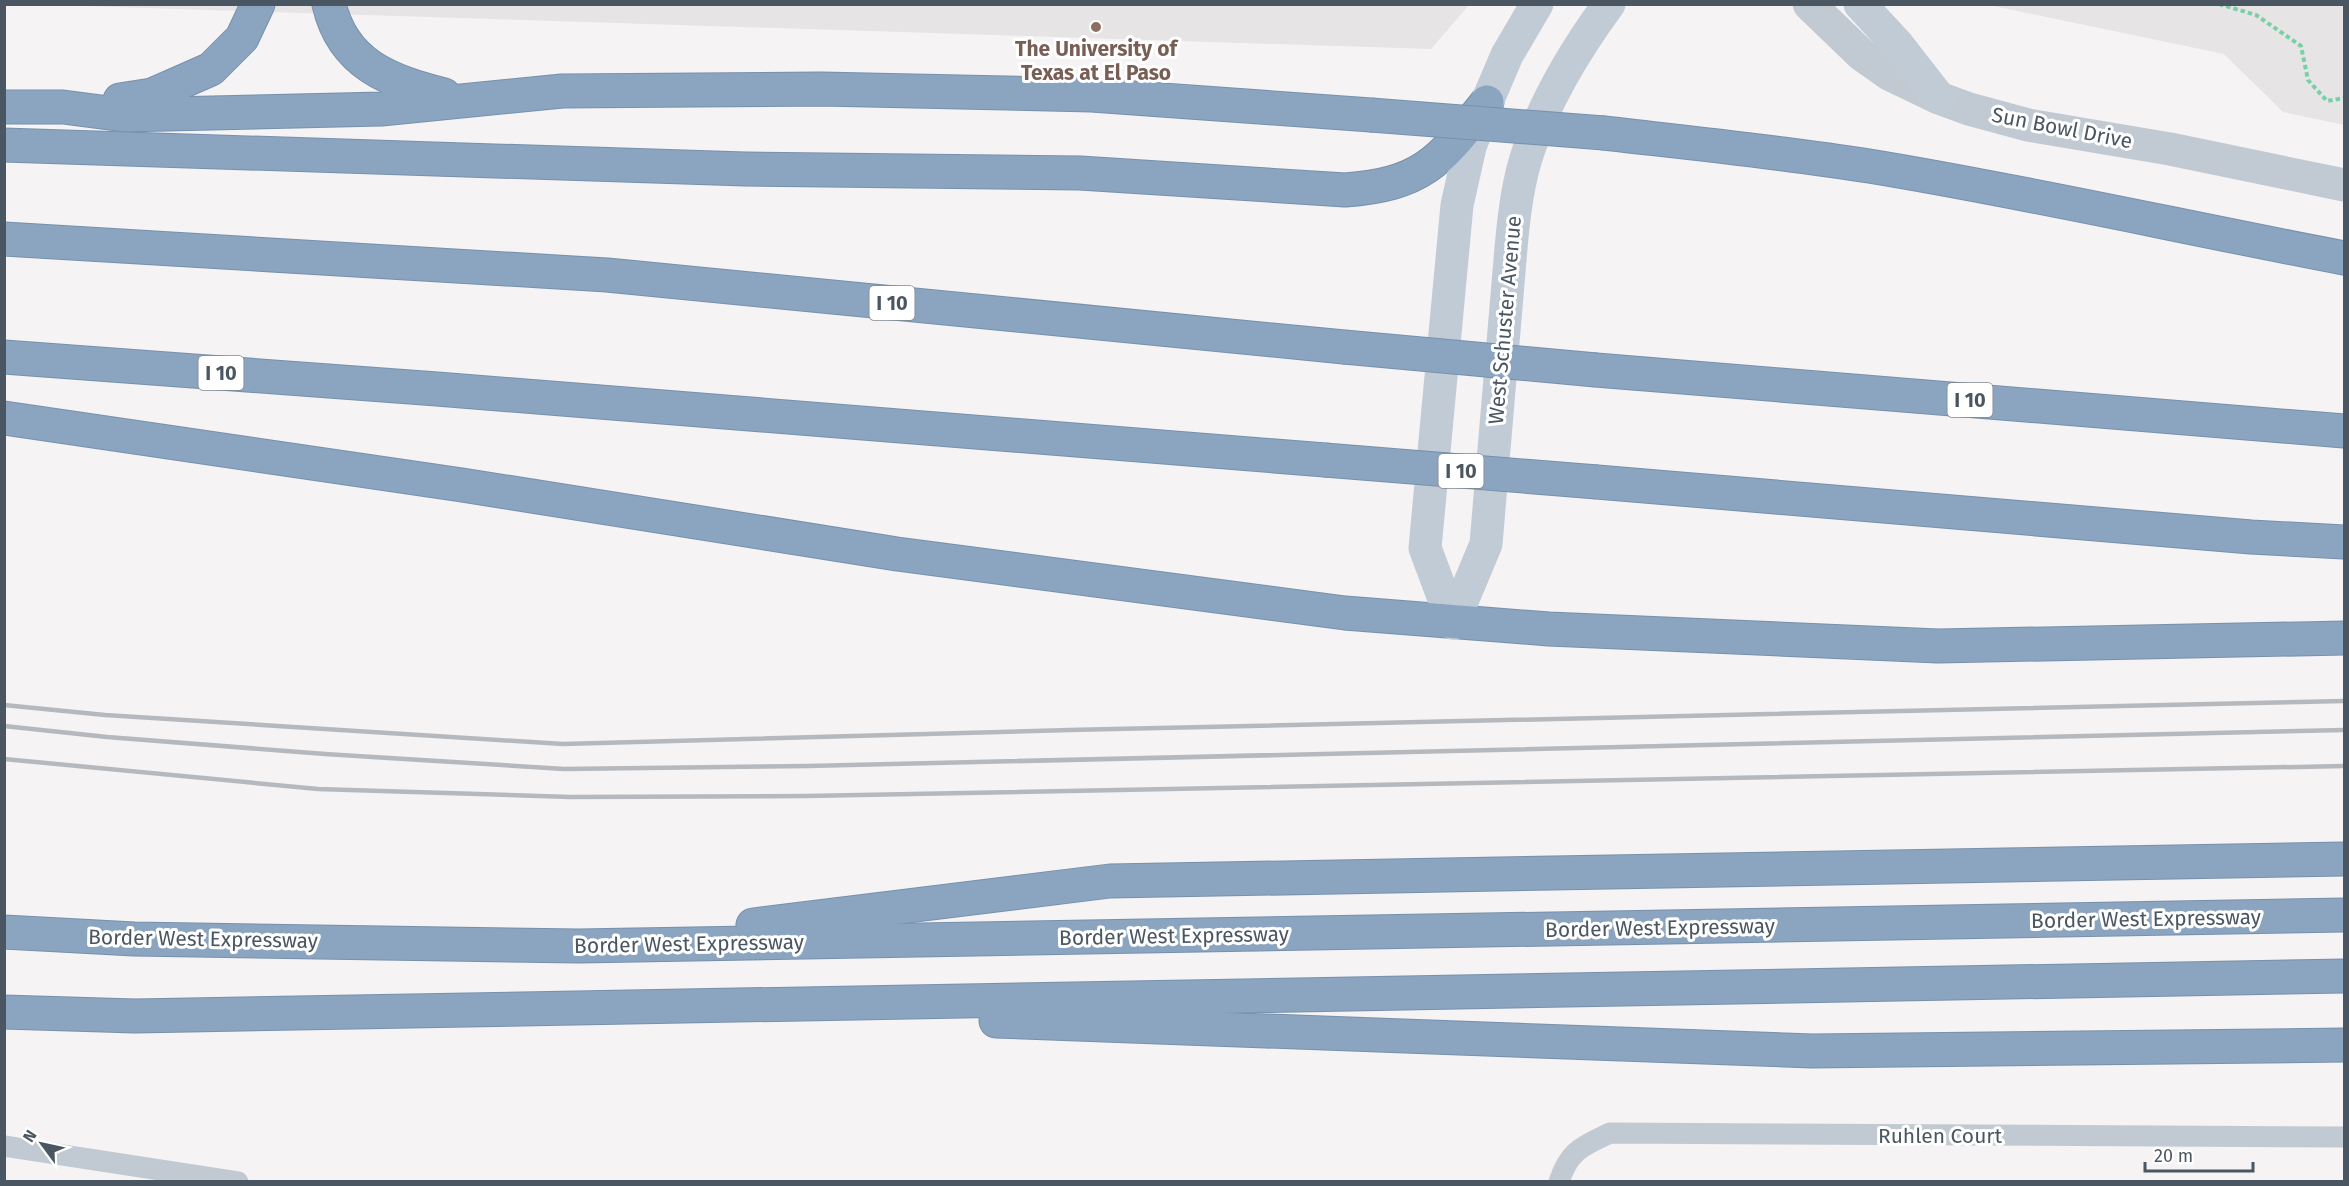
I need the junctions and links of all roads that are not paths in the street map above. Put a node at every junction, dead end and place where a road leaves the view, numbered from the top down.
1 (258, 4) edge
2 (329, 4) edge
3 (1538, 4) edge
4 (1610, 4) edge
5 (1809, 4) edge
6 (1860, 4) edge
7 (1939, 98) junction
8 (463, 101) junction
9 (1487, 102) junction
10 (4, 107) edge
11 (63, 107) junction
12 (4, 145) edge
13 (2344, 185) edge
14 (10, 239) edge
15 (2344, 258) edge
16 (4, 357) edge
17 (4, 418) edge
18 (2344, 431) edge
19 (2344, 542) edge
20 (1453, 622) junction
21 (2344, 638) edge
22 (2344, 859) edge
23 (2344, 915) edge
24 (4, 932) edge
25 (579, 946) junction
26 (2344, 976) edge
27 (622, 1007) junction
28 (4, 1012) edge
29 (2344, 1045) edge
30 (2344, 1137) edge
31 (4, 1146) edge
32 (238, 1182) edge
33 (1559, 1182) edge

1 - 11 highway
2 - 8 highway
3 - 9 main road
4 - 20 main road, West Schuster Avenue
5 - 7 street, Sun Bowl Drive
6 - 7 main road
7 - 13 street, Sun Bowl Drive
8 - 11 highway
8 - 15 highway, bridge
9 - 12 highway
9 - 20 main road
10 - 11 highway
14 - 18 highway, I 10, bridge
16 - 19 highway, I 10, bridge
17 - 20 highway
20 - 21 highway
22 - 25 highway
23 - 25 highway, Border West Expressway
24 - 25 highway, Border West Expressway
26 - 27 highway
27 - 28 highway
27 - 29 highway
30 - 33 lane, Ruhlen Court
31 - 32 lane

